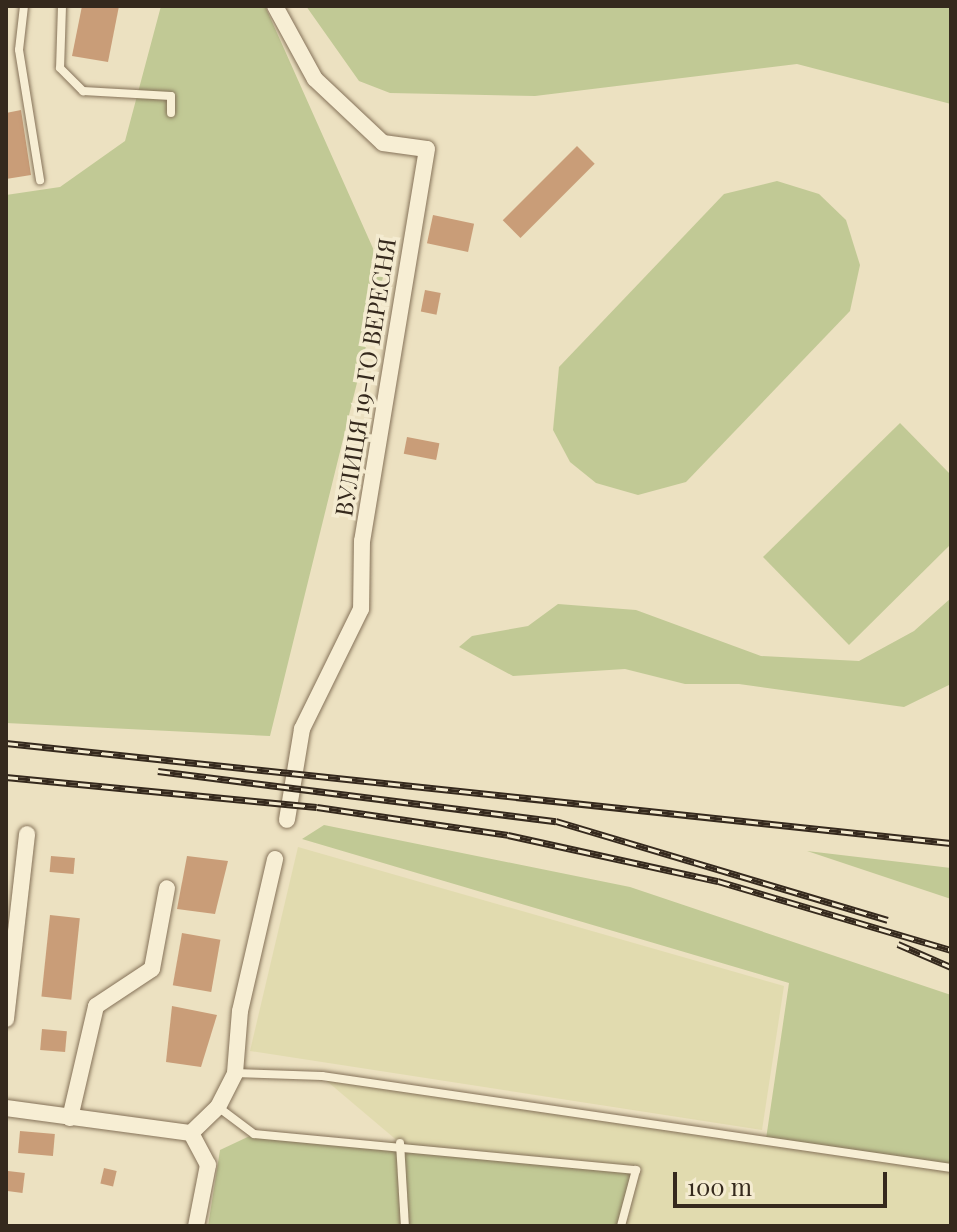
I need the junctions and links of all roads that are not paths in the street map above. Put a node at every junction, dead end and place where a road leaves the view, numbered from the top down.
1 (24, 6) edge
2 (62, 6) edge
3 (275, 6) edge
4 (171, 113) dead end
5 (40, 180) dead end
6 (287, 820) dead end
7 (27, 834) dead end
8 (275, 859) dead end
9 (167, 888) dead end
10 (6, 1019) edge
11 (235, 1073) junction
12 (218, 1107) junction
13 (6, 1108) edge
14 (70, 1118) junction
15 (191, 1133) junction
16 (400, 1143) junction
17 (951, 1168) edge
18 (196, 1226) edge
19 (405, 1226) edge
20 (621, 1226) edge

1 - 5 lane
2 - 4 lane
3 - 6 street, ВУЛИЦЯ 19-ГО ВЕРЕСНЯ
7 - 10 street
8 - 11 street
9 - 14 street
11 - 12 street
11 - 17 lane
12 - 15 street
12 - 16 lane
13 - 14 street
14 - 15 street
15 - 18 street
16 - 19 lane
16 - 20 lane

